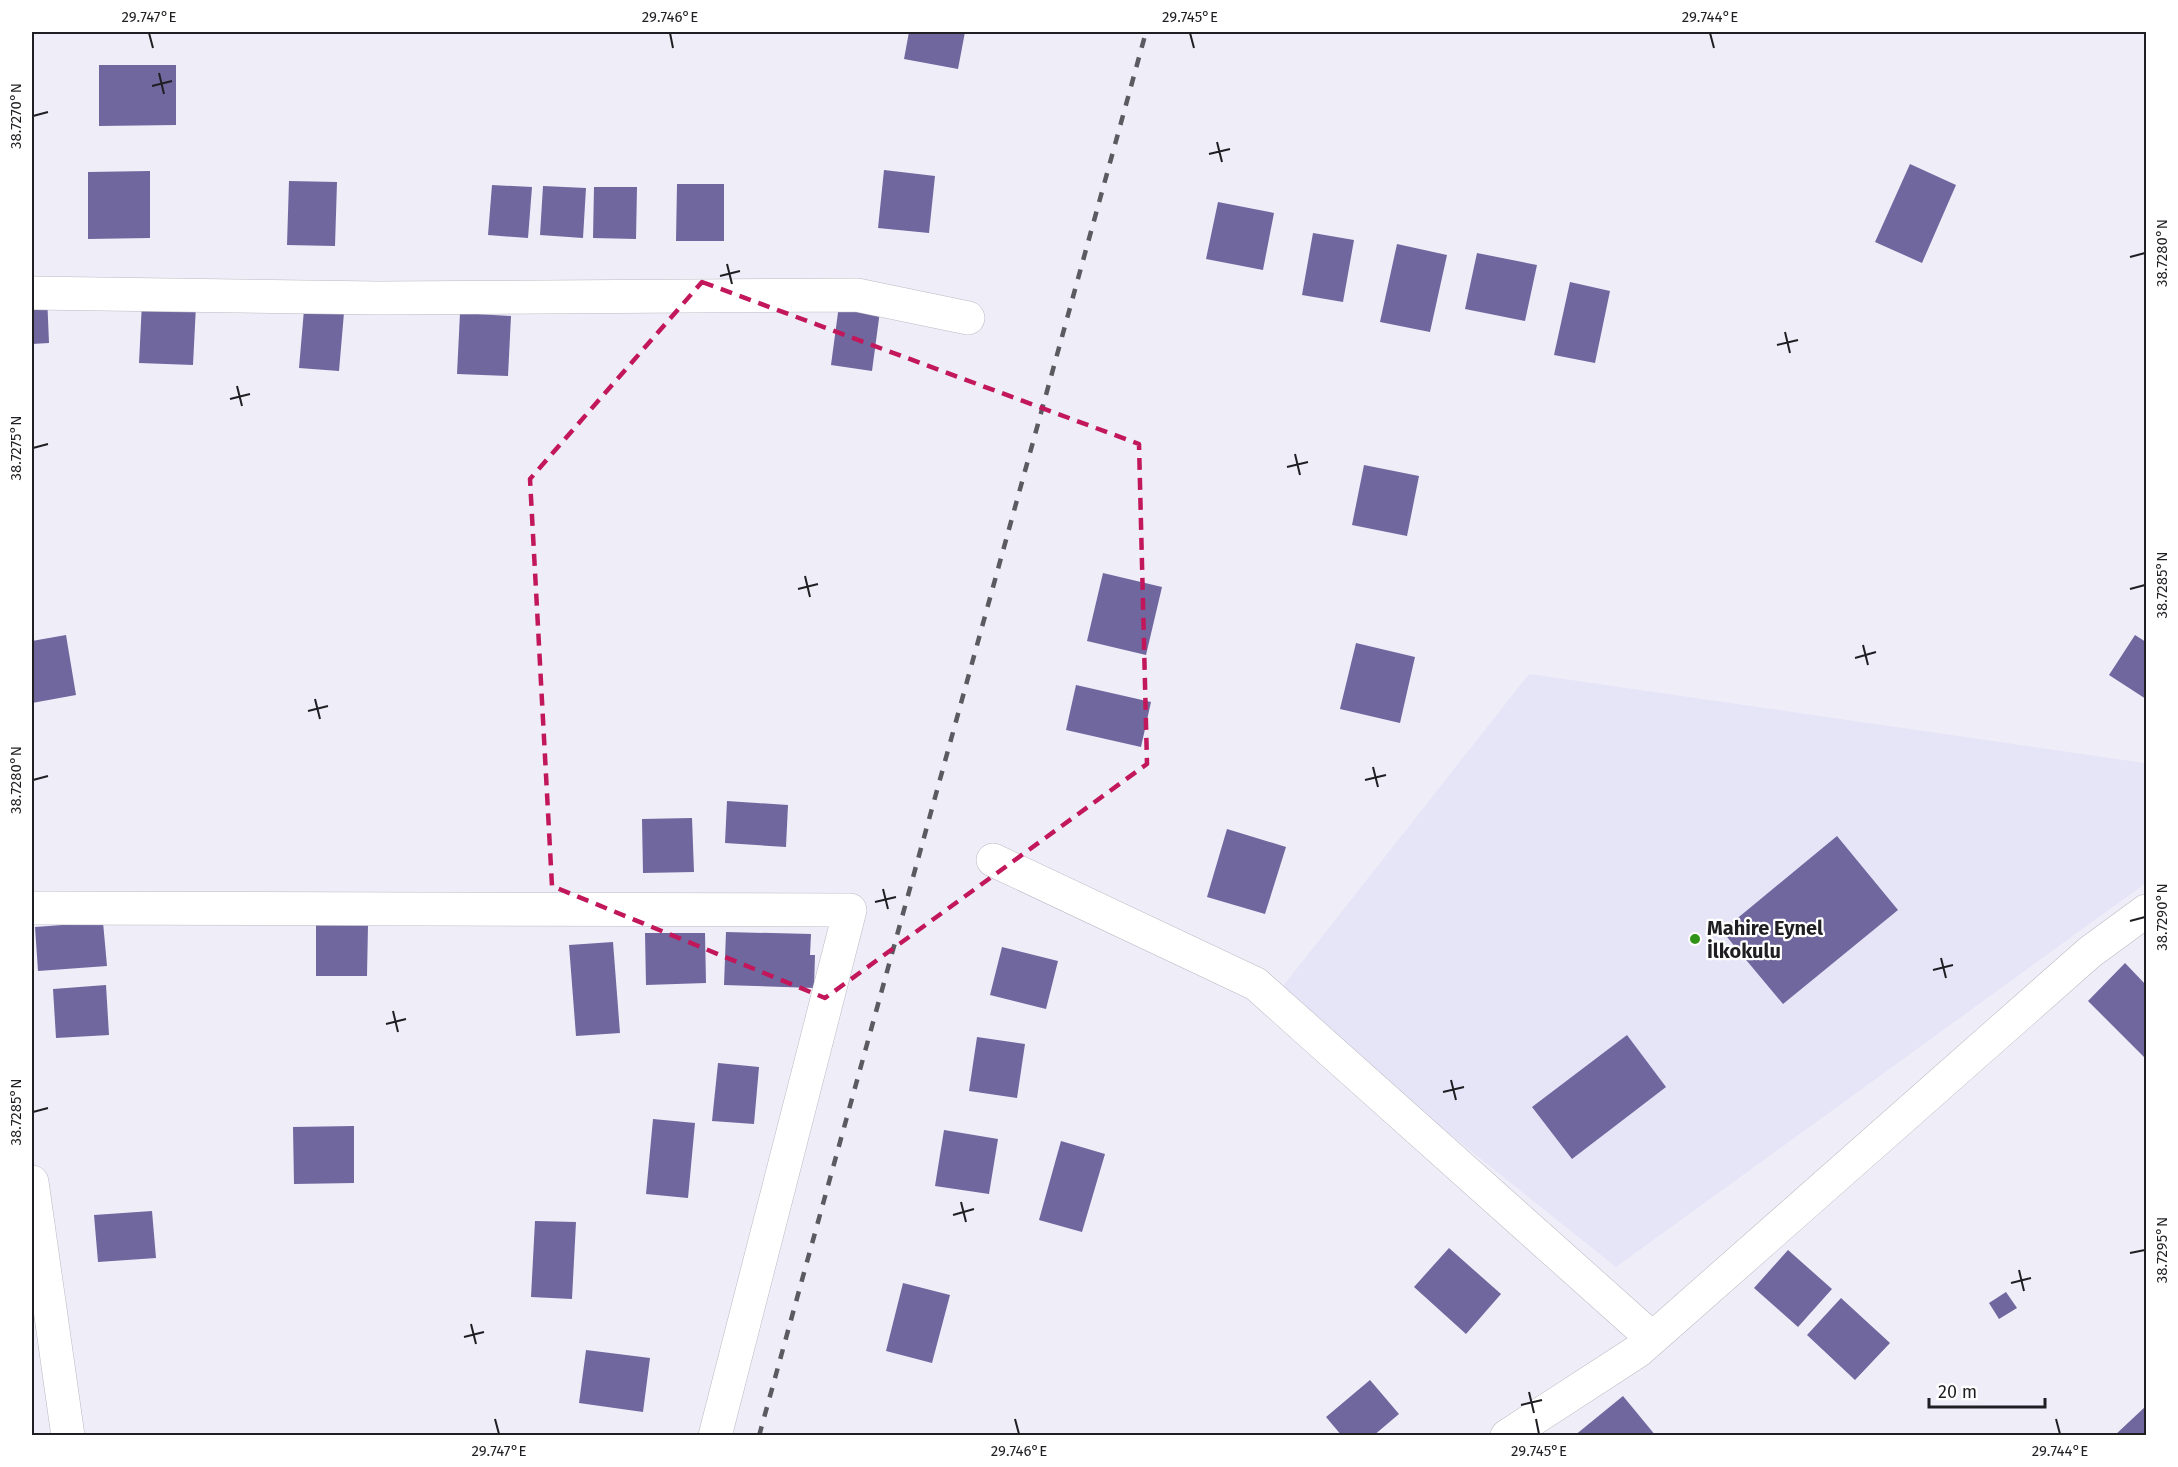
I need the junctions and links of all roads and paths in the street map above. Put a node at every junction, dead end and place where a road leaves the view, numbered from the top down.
1 (32, 293) edge
2 (968, 318) dead end
3 (993, 860) dead end
4 (32, 908) edge
5 (2146, 911) edge
6 (32, 1182) edge
7 (1652, 1338) junction
8 (68, 1436) edge
9 (715, 1436) edge
10 (1507, 1436) edge

1 - 2 street
3 - 7 street
4 - 9 street
5 - 7 street
6 - 8 street
7 - 10 street

